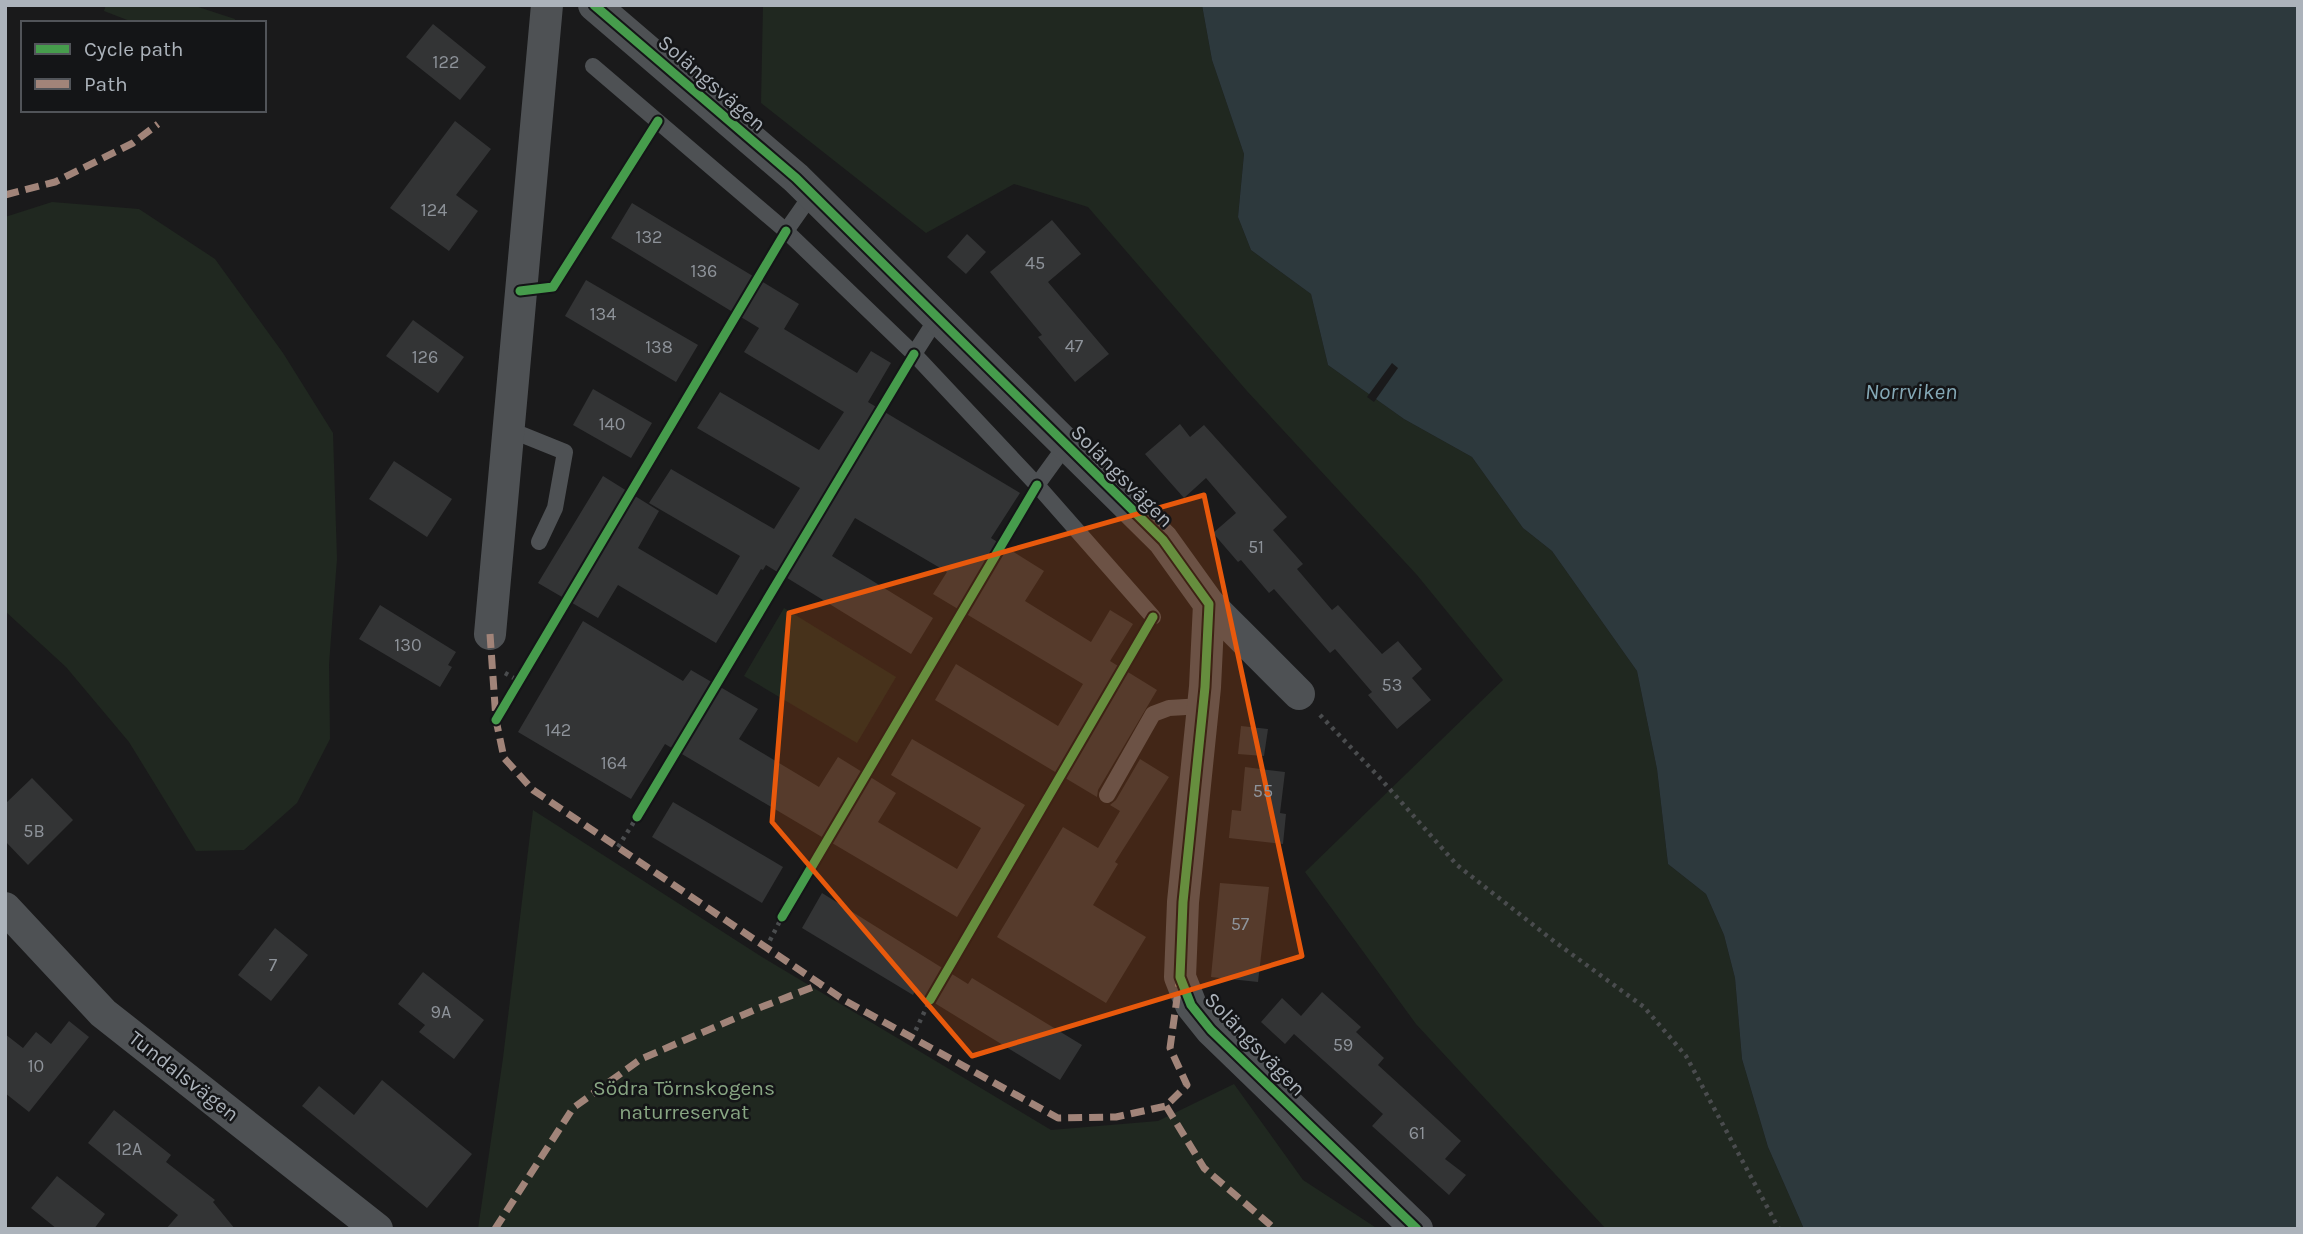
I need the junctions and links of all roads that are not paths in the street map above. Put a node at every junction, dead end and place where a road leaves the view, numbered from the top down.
1 (547, 5) edge
2 (594, 5) edge
3 (593, 66) dead end
4 (812, 194) junction
5 (786, 231) junction
6 (937, 318) junction
7 (914, 354) junction
8 (508, 429) junction
9 (1066, 445) junction
10 (1037, 485) junction
11 (539, 542) dead end
12 (1209, 604) junction
13 (1153, 617) dead end
14 (490, 634) dead end
15 (1300, 694) road end
16 (1203, 706) junction
17 (1107, 795) dead end
18 (6, 909) edge
19 (377, 1229) edge
20 (1417, 1229) edge

1 - 8 street
2 - 4 street, Solängsvägen
3 - 5 lane
4 - 5 lane
4 - 6 street, Solängsvägen
5 - 7 lane
6 - 7 lane
6 - 9 street, Solängsvägen
7 - 10 lane
8 - 11 lane
8 - 14 street
9 - 10 lane
9 - 12 street, Solängsvägen
10 - 13 lane
12 - 15 street, Solängsvägen
12 - 16 street, Solängsvägen
16 - 17 lane
16 - 20 street, Solängsvägen
18 - 19 street, Tundalsvägen

